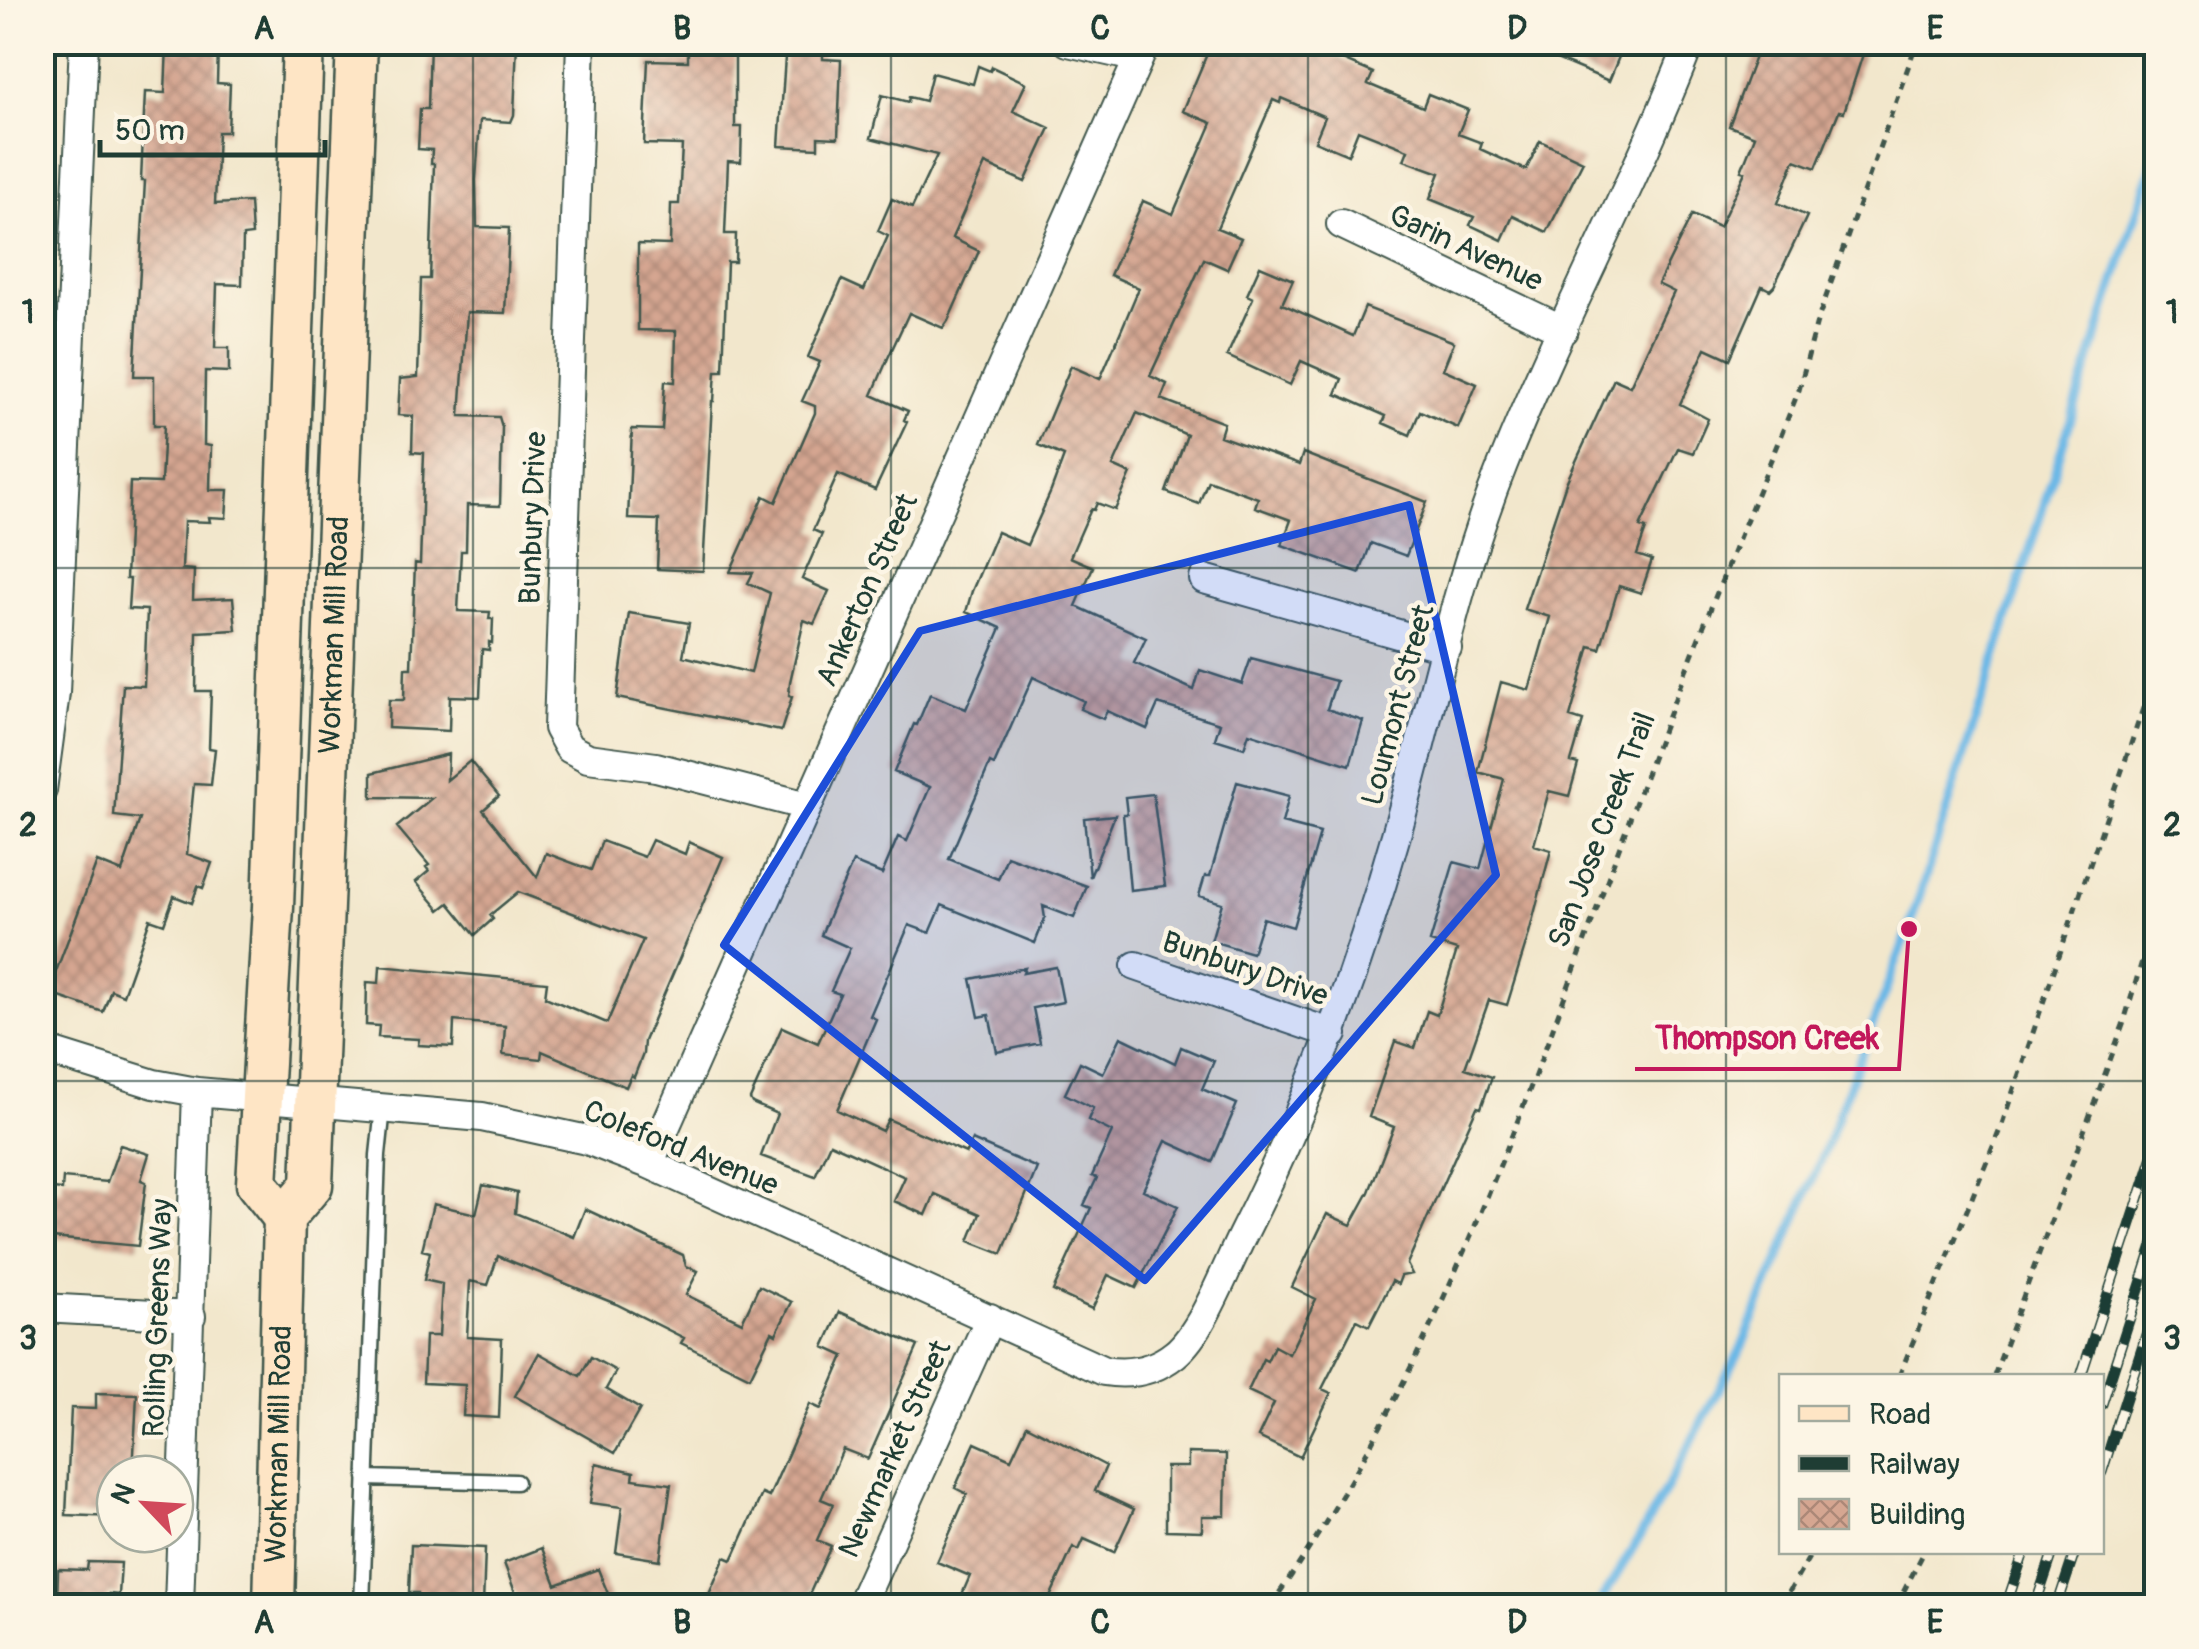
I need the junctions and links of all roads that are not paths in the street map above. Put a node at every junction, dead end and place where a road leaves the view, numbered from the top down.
1 (84, 42) edge
2 (303, 42) edge
3 (357, 42) edge
4 (580, 42) edge
5 (1068, 42) edge
6 (1690, 42) edge
7 (1143, 50) edge
8 (1341, 224) dead end
9 (1563, 330) junction
10 (55, 376) edge
11 (1204, 579) dead end
12 (1447, 648) junction
13 (44, 774) edge
14 (806, 806) junction
15 (1136, 966) dead end
16 (1333, 1034) junction
17 (42, 1050) edge
18 (197, 1092) junction
19 (261, 1097) junction
20 (314, 1103) junction
21 (383, 1108) junction
22 (649, 1164) junction
23 (284, 1218) junction
24 (42, 1308) edge
25 (191, 1316) junction
26 (990, 1318) junction
27 (1150, 1368) joint
28 (366, 1478) junction
29 (516, 1482) dead end
30 (179, 1606) edge
31 (274, 1606) edge
32 (362, 1606) edge
33 (860, 1606) edge

1 - 10 street
2 - 19 main road, Workman Mill Road
3 - 20 main road, Workman Mill Road
4 - 14 street, Bunbury Drive
5 - 7 street
6 - 9 street, Loumont Street
7 - 14 street, Ankerton Street
8 - 9 street, Garin Avenue
9 - 12 street, Loumont Street
10 - 13 street
11 - 12 street
12 - 16 street, Loumont Street
14 - 22 street, Ankerton Street
15 - 16 street, Bunbury Drive
16 - 27 street, Loumont Street
17 - 18 street, Coleford Avenue
18 - 19 street, Coleford Avenue
18 - 25 street, Rolling Greens Way
19 - 20 street, Coleford Avenue
19 - 23 main road, Workman Mill Road
20 - 21 street, Coleford Avenue
20 - 23 main road, Workman Mill Road
21 - 22 street, Coleford Avenue
21 - 28 lane
22 - 26 street, Coleford Avenue
23 - 31 main road, Workman Mill Road
24 - 25 street
25 - 30 street, Rolling Greens Way
26 - 27 street, Coleford Avenue
26 - 33 street, Newmarket Street
28 - 29 lane
28 - 32 lane

